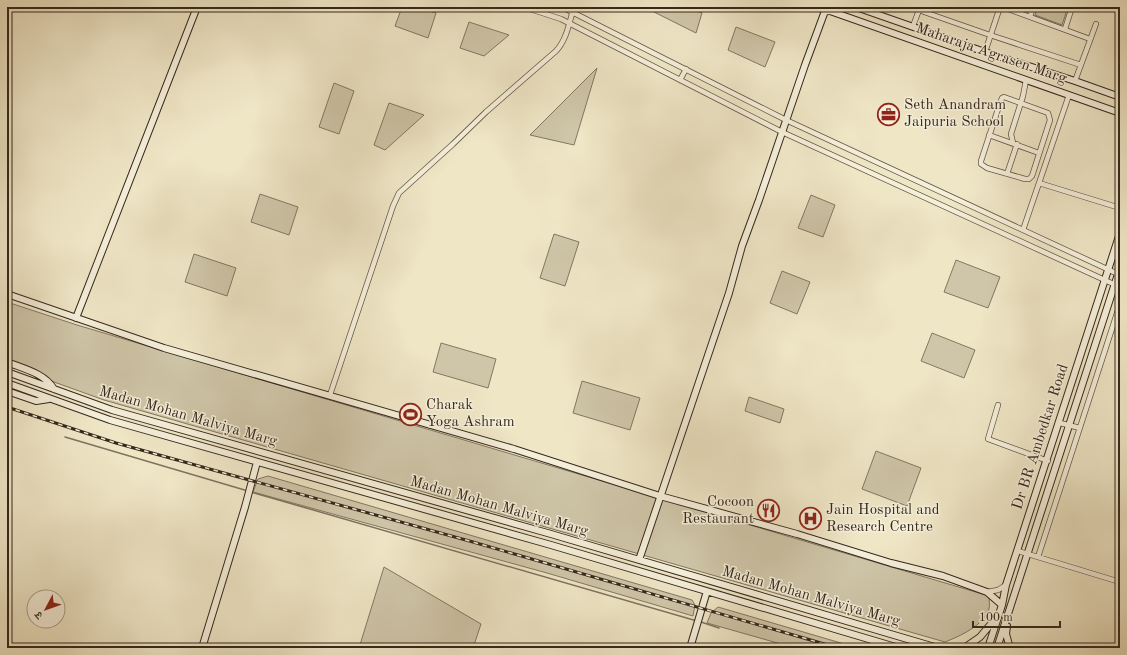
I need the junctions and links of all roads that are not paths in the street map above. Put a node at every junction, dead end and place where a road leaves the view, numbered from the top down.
1 (197, 7) edge
2 (524, 7) edge
3 (562, 7) edge
4 (574, 7) edge
5 (856, 7) edge
6 (910, 7) edge
7 (1002, 7) edge
8 (1033, 7) edge
9 (1072, 7) edge
10 (828, 9) edge
11 (919, 10) junction
12 (573, 12) junction
13 (1030, 17) junction
14 (569, 24) junction
15 (1096, 24) dead end
16 (913, 26) junction
17 (1065, 29) junction
18 (990, 36) junction
19 (1090, 39) junction
20 (985, 52) junction
21 (1081, 65) junction
22 (686, 70) junction
23 (680, 80) junction
24 (1026, 80) junction
25 (1075, 81) junction
26 (1069, 95) junction
27 (1120, 98) edge
28 (1020, 103) junction
29 (1120, 113) edge
30 (786, 120) junction
31 (782, 132) junction
32 (989, 135) junction
33 (1015, 143) junction
34 (1038, 153) junction
35 (1008, 174) junction
36 (1039, 183) junction
37 (1120, 208) edge
38 (1023, 230) junction
39 (1120, 233) edge
40 (1031, 234) junction
41 (1028, 244) junction
42 (1108, 270) junction
43 (1119, 272) edge
44 (1105, 280) junction
45 (1117, 286) edge
46 (7, 294) edge
47 (1120, 304) edge
48 (76, 318) junction
49 (7, 362) edge
50 (7, 372) edge
51 (7, 383) edge
52 (54, 389) junction
53 (7, 391) edge
54 (330, 396) junction
55 (49, 399) junction
56 (998, 405) dead end
57 (1060, 423) junction
58 (1069, 426) junction
59 (1080, 428) junction
60 (1048, 461) junction
61 (257, 462) junction
62 (660, 496) junction
63 (1018, 551) junction
64 (1027, 554) junction
65 (1038, 557) junction
66 (638, 560) junction
67 (1120, 582) edge
68 (1006, 586) junction
69 (707, 591) junction
70 (988, 592) junction
71 (1002, 605) junction
72 (999, 613) junction
73 (1007, 616) junction
74 (202, 648) edge
75 (690, 648) edge
76 (899, 648) edge
77 (938, 648) edge
78 (964, 648) edge
79 (988, 648) edge
80 (997, 648) edge
81 (1010, 648) edge

1 - 48 street
2 - 14 street
3 - 12 street
4 - 12 street
5 - 16 street, Maharaja Agrasen Marg
6 - 11 street
7 - 13 street
7 - 18 street
8 - 13 street
9 - 17 street
10 - 24 street, Maharaja Agrasen Marg
10 - 30 street
11 - 16 street
11 - 18 street
12 - 14 street
12 - 22 street
13 - 17 street
14 - 23 street
14 - 54 street
15 - 19 street
16 - 20 street, Maharaja Agrasen Marg
17 - 19 street
18 - 20 street
18 - 21 street
19 - 21 street
20 - 25 street, Maharaja Agrasen Marg
21 - 25 street
22 - 23 street
22 - 30 street
23 - 31 street
24 - 26 street, Maharaja Agrasen Marg
24 - 28 street
25 - 27 street, Maharaja Agrasen Marg
26 - 29 street, Maharaja Agrasen Marg
26 - 36 street
28 - 32 street
28 - 33 street
28 - 34 street
30 - 31 street
30 - 38 street
31 - 41 street
31 - 62 street
32 - 33 street
32 - 35 street
33 - 34 street
33 - 35 street
34 - 35 street
36 - 37 street
36 - 38 street
38 - 40 street
39 - 42 street, Dr BR Ambedkar Road
40 - 41 street
40 - 42 street
41 - 44 street
42 - 43 street
42 - 44 street, Dr BR Ambedkar Road
43 - 45 street, Dr BR Ambedkar Road
44 - 45 street
44 - 57 street, Dr BR Ambedkar Road
45 - 58 street, Dr BR Ambedkar Road
46 - 48 street
47 - 59 street
48 - 54 street
49 - 52 street
50 - 52 street, Madan Mohan Malviya Marg
51 - 55 street
52 - 66 street, Madan Mohan Malviya Marg
53 - 55 street
54 - 62 street
55 - 61 street, Madan Mohan Malviya Marg
56 - 60 street
57 - 58 street
57 - 60 street, Dr BR Ambedkar Road
58 - 59 street
58 - 64 street, Dr BR Ambedkar Road
59 - 65 street
60 - 63 street, Dr BR Ambedkar Road
61 - 69 street, Madan Mohan Malviya Marg
61 - 74 street
62 - 66 street
62 - 70 street
63 - 64 street
63 - 68 street, Dr BR Ambedkar Road
64 - 65 street
64 - 73 street, Dr BR Ambedkar Road
65 - 67 street
66 - 77 street, Madan Mohan Malviya Marg
68 - 70 street
68 - 71 street, Dr BR Ambedkar Road
69 - 75 street
69 - 76 street, Madan Mohan Malviya Marg
70 - 71 street
71 - 72 street, Dr BR Ambedkar Road
72 - 78 street
72 - 79 street, Dr BR Ambedkar Road
73 - 80 street, Dr BR Ambedkar Road
73 - 81 street

